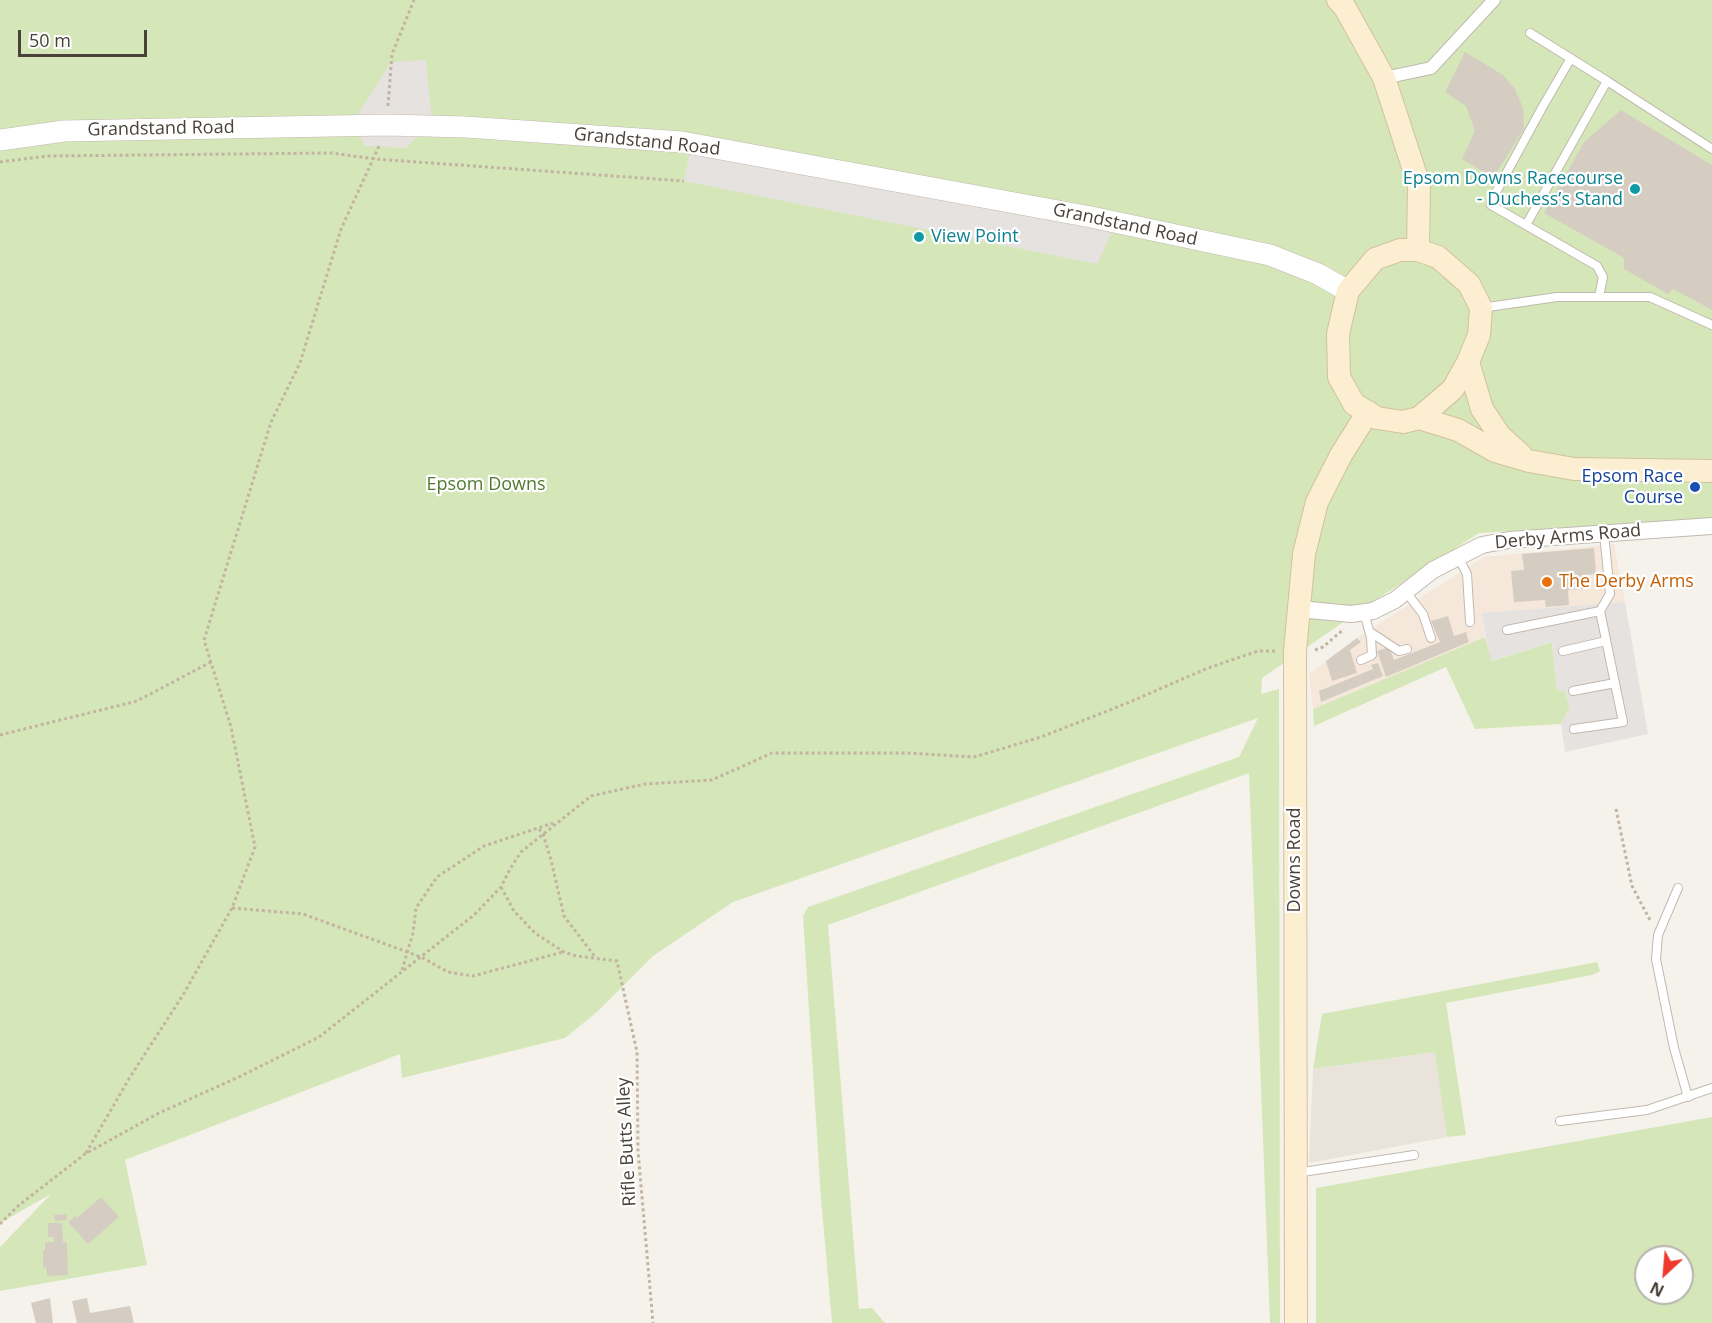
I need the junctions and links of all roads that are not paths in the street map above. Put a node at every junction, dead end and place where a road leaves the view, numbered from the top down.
1 (1338, 0) edge
2 (1494, 0) edge
3 (1530, 33) dead end
4 (1571, 58) junction
5 (1384, 78) junction
6 (1607, 81) junction
7 (0, 140) edge
8 (1712, 149) edge
9 (1526, 225) junction
10 (1418, 250) junction
11 (1348, 291) junction
12 (1599, 297) junction
13 (1480, 308) junction
14 (1712, 326) edge
15 (1468, 362) junction
16 (1368, 412) junction
17 (1419, 418) junction
18 (1529, 461) junction
19 (1712, 471) edge
20 (1712, 526) edge
21 (1604, 532) junction
22 (1458, 557) junction
23 (1406, 592) junction
24 (1299, 609) junction
25 (1600, 611) junction
26 (1358, 613) junction
27 (1470, 622) dead end
28 (1507, 630) dead end
29 (1370, 632) junction
30 (1431, 638) dead end
31 (1606, 641) junction
32 (1407, 649) dead end
33 (1563, 651) dead end
34 (1361, 660) dead end
35 (1615, 682) junction
36 (1573, 691) dead end
37 (1574, 729) dead end
38 (1678, 888) dead end
39 (1712, 1088) edge
40 (1688, 1097) junction
41 (1560, 1121) dead end
42 (1414, 1155) dead end
43 (1296, 1173) junction
44 (1296, 1323) edge

1 - 5 main road
2 - 5 street
3 - 4 lane
4 - 6 lane
4 - 9 lane
5 - 10 main road
6 - 8 lane
6 - 9 lane
7 - 11 street, Grandstand Road
9 - 12 lane
10 - 11 main road
10 - 13 main road
11 - 16 main road
12 - 13 lane
12 - 14 lane
13 - 15 main road
15 - 17 main road
15 - 18 main road
16 - 17 main road
16 - 24 main road, Downs Road
17 - 18 main road
18 - 19 main road
20 - 21 street, Derby Arms Road
21 - 22 street, Derby Arms Road
21 - 25 lane
22 - 23 street, Derby Arms Road
22 - 27 lane
23 - 26 street, Derby Arms Road
23 - 30 lane
24 - 26 street, Derby Arms Road
24 - 43 main road, Downs Road
25 - 28 lane
25 - 31 lane
26 - 29 lane
29 - 32 lane
29 - 34 lane
31 - 33 lane
31 - 35 lane
35 - 36 lane
35 - 37 lane
38 - 40 lane
39 - 40 lane
40 - 41 lane
42 - 43 lane
43 - 44 main road, Downs Road

